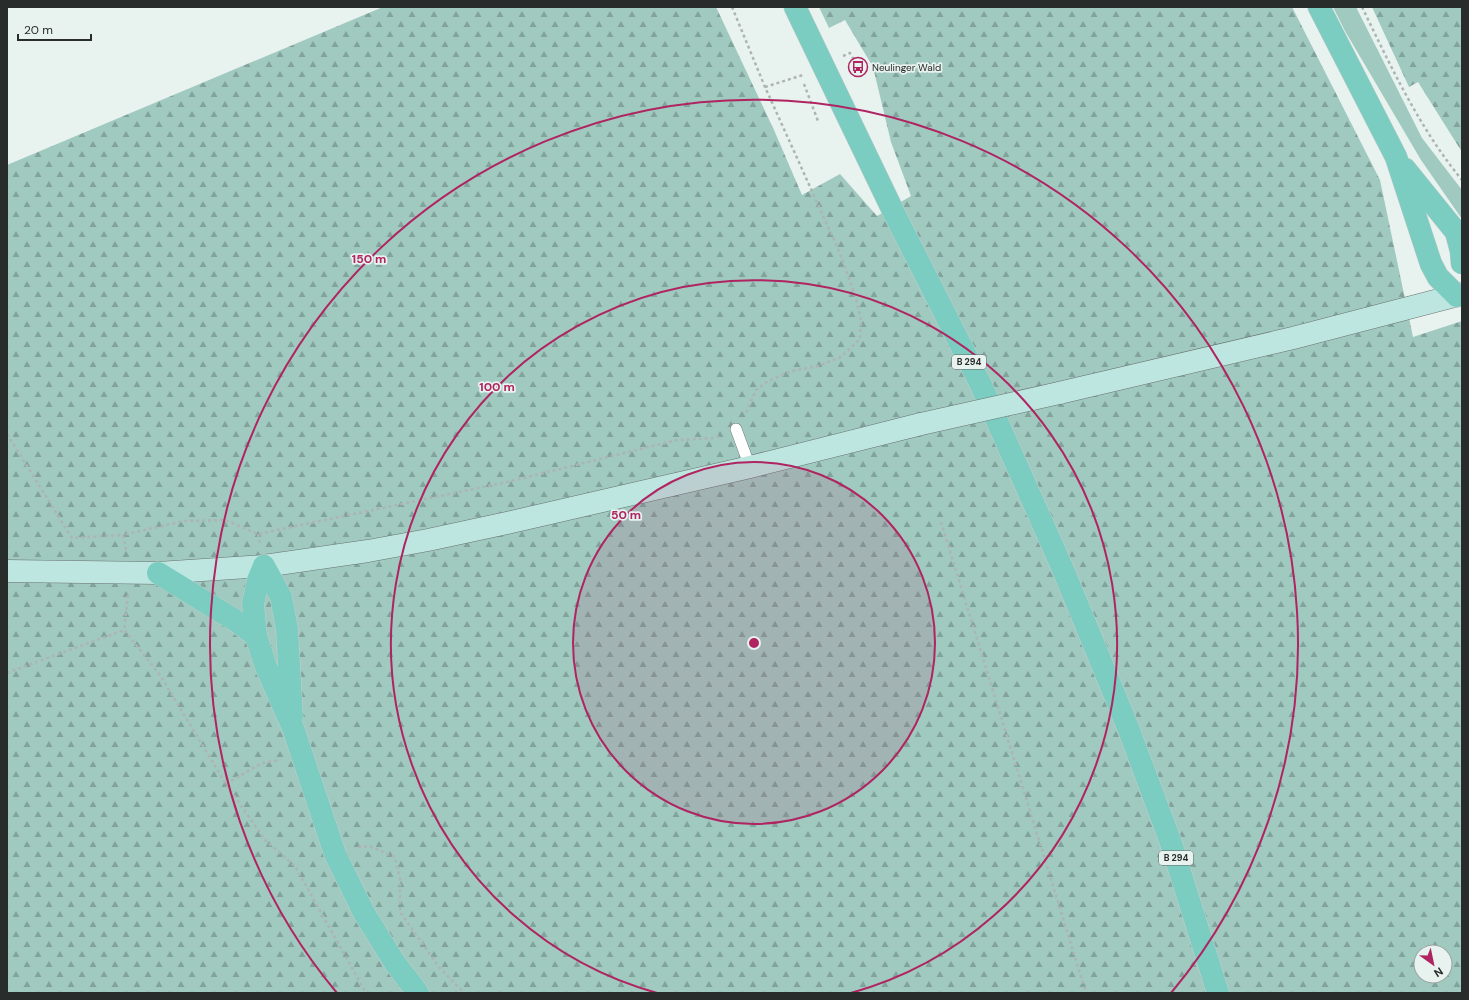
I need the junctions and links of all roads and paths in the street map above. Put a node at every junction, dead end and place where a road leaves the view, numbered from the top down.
1 (732, 7) edge
2 (795, 7) edge
3 (1319, 7) edge
4 (1362, 7) edge
5 (850, 52) dead end
6 (858, 67) dead end
7 (765, 87) junction
8 (818, 121) dead end
9 (1396, 157) junction
10 (1462, 180) edge
11 (1459, 234) edge
12 (1462, 263) edge
13 (1462, 270) edge
14 (1459, 295) edge
15 (736, 429) junction
16 (7, 434) edge
17 (750, 467) junction
18 (942, 522) dead end
19 (123, 535) junction
20 (264, 566) junction
21 (7, 571) edge
22 (130, 572) junction
23 (158, 573) junction
24 (124, 630) junction
25 (256, 636) junction
26 (7, 673) edge
27 (293, 728) junction
28 (302, 756) junction
29 (226, 784) junction
30 (335, 854) junction
31 (366, 993) edge
32 (418, 993) edge
33 (464, 993) edge
34 (1086, 993) edge
35 (1218, 993) edge

1 - 7 path
2 - 35 main road, B 294
3 - 9 main road
4 - 10 path
5 - 6 path
7 - 8 path
7 - 15 path
9 - 11 main road
9 - 14 main road
11 - 12 main road
13 - 14 main road
14 - 17 street, bridge
15 - 17 lane
15 - 19 path
16 - 19 path
17 - 20 street
18 - 34 path
19 - 22 path
20 - 23 street
20 - 25 main road
20 - 27 main road
21 - 22 street
22 - 23 street
22 - 24 path
23 - 25 main road
24 - 26 path
24 - 29 path
25 - 27 main road
27 - 28 main road
28 - 29 path
28 - 30 main road
29 - 31 path
30 - 32 main road
30 - 33 path

